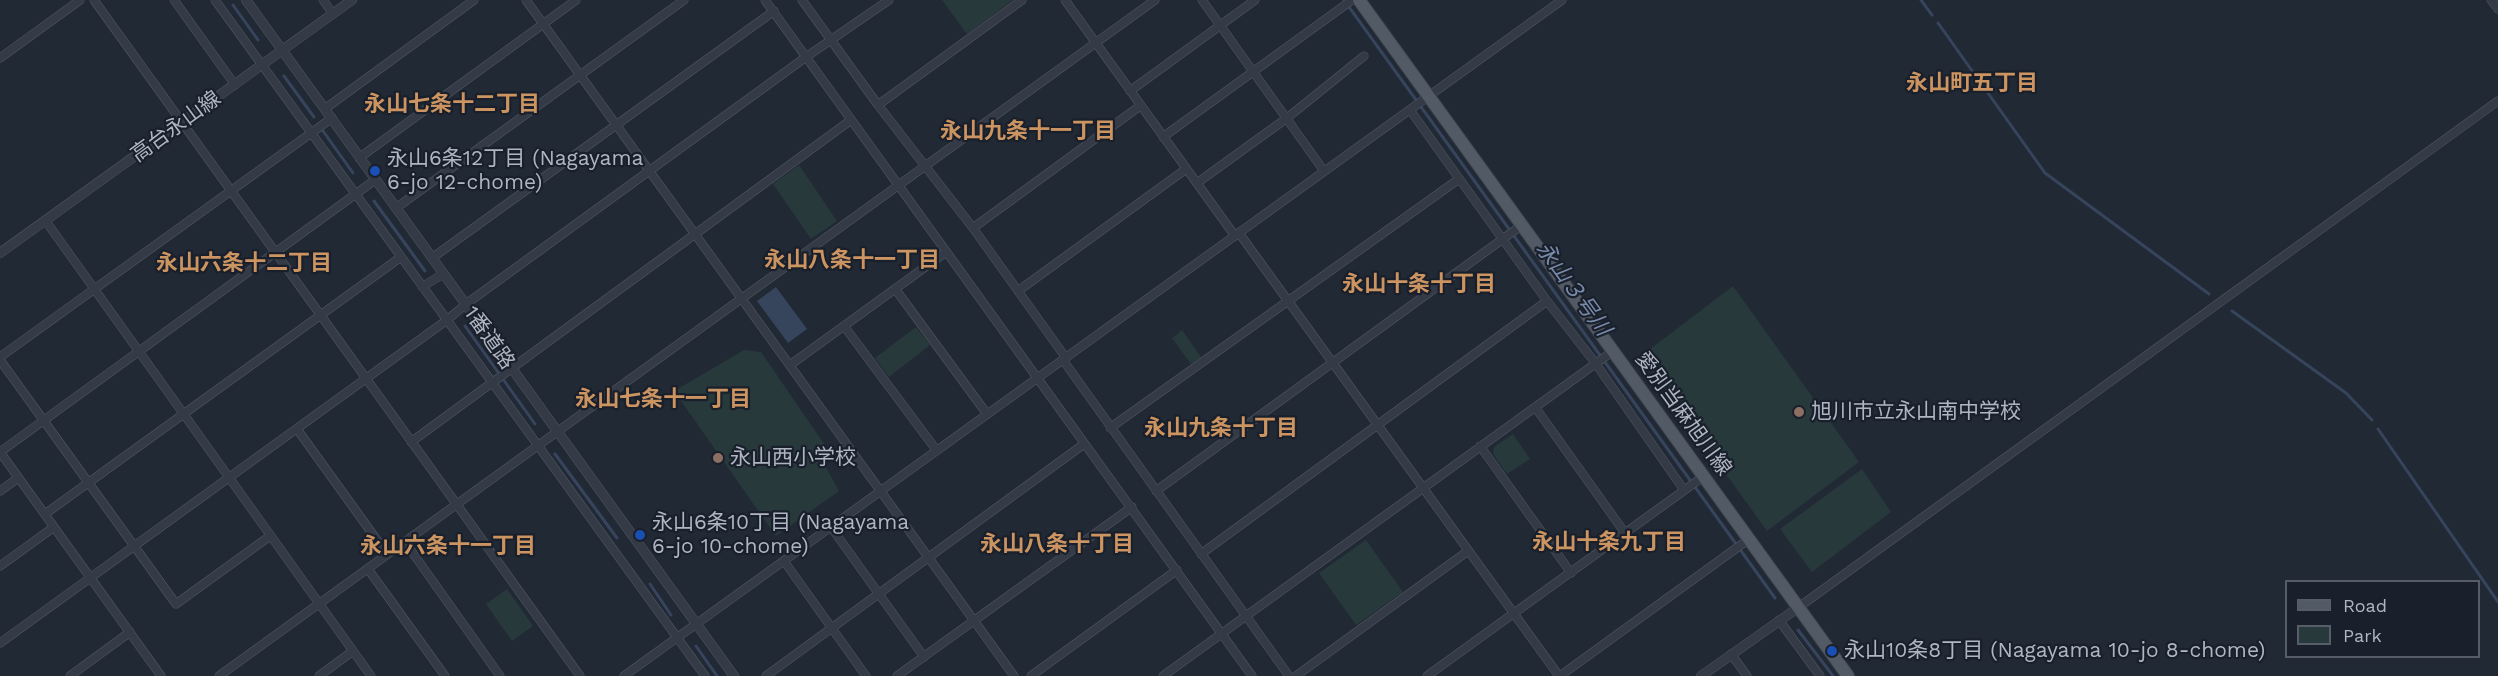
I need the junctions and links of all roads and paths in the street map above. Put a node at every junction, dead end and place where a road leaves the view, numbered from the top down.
1 (79, 0) edge
2 (94, 0) edge
3 (174, 0) edge
4 (215, 0) edge
5 (246, 0) edge
6 (323, 0) edge
7 (352, 0) edge
8 (474, 0) edge
9 (526, 0) edge
10 (576, 0) edge
11 (684, 0) edge
12 (765, 0) edge
13 (802, 0) edge
14 (889, 0) edge
15 (1022, 0) edge
16 (1065, 0) edge
17 (1155, 0) edge
18 (1202, 0) edge
19 (1255, 0) edge
20 (1353, 0) edge
21 (1562, 0) edge
22 (2491, 0) edge
23 (2498, 9) edge
24 (774, 11) junction
25 (333, 14) junction
26 (543, 24) junction
27 (1221, 25) junction
28 (832, 41) junction
29 (1096, 43) junction
30 (282, 50) junction
31 (1364, 56) dead end
32 (806, 57) junction
33 (0, 58) edge
34 (261, 66) junction
35 (1253, 71) junction
36 (581, 75) junction
37 (235, 85) junction
38 (1130, 91) junction
39 (1429, 96) junction
40 (2498, 102) edge
41 (878, 105) junction
42 (1140, 106) junction
43 (326, 108) junction
44 (1410, 110) junction
45 (332, 118) junction
46 (1287, 118) junction
47 (851, 120) junction
48 (182, 123) junction
49 (616, 125) junction
50 (312, 133) junction
51 (1163, 137) junction
52 (359, 158) junction
53 (925, 167) junction
54 (1186, 169) junction
55 (649, 171) junction
56 (1324, 171) junction
57 (1460, 178) junction
58 (375, 180) junction
59 (1197, 183) junction
60 (898, 185) junction
61 (231, 191) junction
62 (357, 195) junction
63 (396, 207) junction
64 (45, 220) junction
65 (973, 228) junction
66 (1519, 228) junction
67 (694, 232) junction
68 (1237, 234) junction
69 (1506, 238) junction
70 (946, 252) junction
71 (0, 253) edge
72 (276, 253) junction
73 (401, 257) junction
74 (432, 258) junction
75 (443, 274) junction
76 (422, 287) junction
77 (95, 290) junction
78 (896, 290) junction
79 (1018, 291) junction
80 (741, 298) junction
81 (1288, 300) junction
82 (1547, 301) junction
83 (466, 304) junction
84 (320, 316) junction
85 (447, 320) junction
86 (844, 326) junction
87 (139, 351) junction
88 (0, 358) edge
89 (1604, 358) junction
90 (1064, 359) junction
91 (1332, 362) junction
92 (790, 365) junction
93 (508, 372) junction
94 (365, 378) junction
95 (1038, 378) junction
96 (495, 382) junction
97 (1535, 407) junction
98 (186, 414) junction
99 (987, 414) junction
100 (43, 420) junction
101 (1378, 426) junction
102 (1110, 428) junction
103 (297, 429) junction
104 (557, 432) junction
105 (411, 442) junction
106 (1084, 444) junction
107 (538, 445) junction
108 (1480, 446) junction
109 (937, 451) junction
110 (0, 452) edge
111 (230, 477) junction
112 (18, 478) junction
113 (1701, 478) junction
114 (89, 482) junction
115 (1423, 488) junction
116 (1687, 488) junction
117 (0, 491) edge
118 (1156, 491) junction
119 (881, 492) junction
120 (456, 504) junction
121 (1132, 507) junction
122 (45, 514) junction
123 (54, 527) junction
124 (831, 527) junction
125 (1625, 533) junction
126 (270, 536) junction
127 (1746, 541) junction
128 (405, 542) junction
129 (134, 546) junction
130 (1468, 551) junction
131 (387, 554) junction
132 (1201, 554) junction
133 (929, 559) junction
134 (784, 561) junction
135 (0, 566) edge
136 (368, 569) junction
137 (1177, 570) junction
138 (1571, 573) junction
139 (91, 578) junction
140 (879, 595) junction
141 (319, 604) junction
142 (1798, 607) junction
143 (1514, 613) junction
144 (1246, 616) junction
145 (972, 620) junction
146 (1779, 620) junction
147 (697, 624) junction
148 (833, 628) junction
149 (130, 632) junction
150 (1222, 633) junction
151 (677, 638) junction
152 (0, 643) edge
153 (353, 651) junction
154 (1731, 654) junction
155 (924, 657) junction
156 (70, 676) edge
157 (161, 676) edge
158 (219, 676) edge
159 (318, 676) edge
160 (371, 676) edge
161 (445, 676) edge
162 (500, 676) edge
163 (580, 676) edge
164 (624, 676) edge
165 (705, 676) edge
166 (734, 676) edge
167 (766, 676) edge
168 (866, 676) edge
169 (897, 676) edge
170 (1014, 676) edge
171 (1031, 676) edge
172 (1163, 676) edge
173 (1251, 676) edge
174 (1289, 676) edge
175 (1296, 676) edge
176 (1427, 676) edge
177 (1559, 676) edge
178 (1701, 676) edge
179 (1747, 676) edge
180 (1820, 676) edge
181 (1848, 676) edge

1 - 33 street
2 - 48 street
3 - 37 street
4 - 34 street
5 - 30 street, 1番道路
6 - 25 street
7 - 25 street, 高台永山線
8 - 43 street
9 - 26 street
10 - 26 street
11 - 36 street
12 - 24 street
13 - 28 street
14 - 28 street
15 - 41 street
16 - 29 street
17 - 29 street
18 - 27 street
19 - 27 street
20 - 35 street
20 - 39 main road, 愛別当麻旭川線
21 - 39 street
22 - 23 street
24 - 32 street
24 - 49 street
25 - 30 street, 高台永山線
26 - 36 street
26 - 52 street
27 - 35 street
27 - 38 street
28 - 32 street
28 - 41 street
29 - 38 street
29 - 53 street
30 - 34 street, 高台永山線
30 - 43 street, 1番道路
31 - 46 street
32 - 47 street
32 - 55 street
34 - 37 street, 高台永山線
34 - 50 street
35 - 46 street
35 - 51 street
36 - 49 street
36 - 63 street
37 - 48 street, 高台永山線
38 - 42 street
39 - 44 street
39 - 66 main road, 愛別当麻旭川線
40 - 142 street
41 - 53 street
42 - 51 street
42 - 65 street
43 - 45 street, 1番道路
44 - 56 street
44 - 57 street
45 - 50 street
45 - 52 street, 1番道路
46 - 56 street
46 - 59 street
47 - 60 street
47 - 67 street
48 - 61 street
48 - 64 street, 高台永山線
49 - 55 street
49 - 74 street
50 - 61 street
50 - 62 street
51 - 54 street
52 - 58 street, 1番道路
53 - 60 street
53 - 65 street
54 - 59 street
54 - 79 street
55 - 67 street
55 - 83 street
56 - 68 street
57 - 69 street
57 - 81 street
58 - 62 street
58 - 63 street, 1番道路
59 - 68 street
60 - 70 street
60 - 80 street
61 - 72 street
61 - 77 street
62 - 72 street
62 - 73 street
63 - 74 street, 1番道路
64 - 71 street, 高台永山線
64 - 77 street
65 - 79 street
66 - 69 street
66 - 89 main road, 愛別当麻旭川線
67 - 80 street
67 - 93 street
68 - 81 street
68 - 90 street
69 - 82 street
69 - 91 street
70 - 78 street
70 - 95 street
72 - 84 street
72 - 87 street
73 - 76 street
73 - 84 street
74 - 75 street, 1番道路
75 - 76 street
75 - 83 street, 1番道路
76 - 85 street
77 - 87 street
77 - 88 street
78 - 86 street
78 - 99 street
79 - 90 street
80 - 92 street
80 - 104 street
81 - 91 street
81 - 102 street
82 - 89 street
82 - 101 street
83 - 85 street
83 - 93 street, 1番道路
84 - 94 street
84 - 98 street
85 - 94 street
85 - 96 street
86 - 92 street
86 - 109 street
87 - 98 street
87 - 100 street
88 - 100 street
89 - 97 street
89 - 113 main road, 愛別当麻旭川線
89 - 116 street
90 - 95 street
90 - 102 street
91 - 101 street
91 - 118 street
92 - 119 street
93 - 96 street
93 - 104 street, 1番道路
94 - 103 street
94 - 105 street
95 - 99 street
95 - 106 street
96 - 105 street
96 - 107 street
97 - 108 street
97 - 125 street
98 - 111 street
98 - 114 street
99 - 109 street
100 - 110 street
100 - 114 street
101 - 115 street
101 - 132 street
102 - 118 street
103 - 111 street
103 - 131 street
104 - 107 street
104 - 147 street, 1番道路
105 - 120 street
106 - 121 street
106 - 133 street
107 - 120 street
107 - 151 street
108 - 115 street
108 - 138 street
109 - 119 street
110 - 112 street
111 - 126 street
111 - 129 street
112 - 117 street
112 - 122 street
113 - 116 street
113 - 127 main road, 愛別当麻旭川線
114 - 122 street
114 - 129 street
115 - 130 street
115 - 144 street
116 - 125 street
118 - 132 street
119 - 124 street
119 - 133 street
120 - 128 street
120 - 163 street
121 - 137 street
121 - 145 street
122 - 123 street
123 - 135 street
123 - 139 street
124 - 134 street
124 - 140 street
125 - 138 street
126 - 129 street
126 - 141 street
127 - 142 main road, 愛別当麻旭川線
127 - 177 street
128 - 131 street
128 - 162 street
129 - 139 street
130 - 143 street
130 - 175 street
131 - 136 street
132 - 144 street
133 - 140 street
133 - 145 street
134 - 147 street
134 - 148 street
136 - 141 street
136 - 161 street
137 - 150 street
137 - 171 street
138 - 143 street
139 - 149 street
139 - 152 street
140 - 148 street
140 - 155 street
141 - 153 street
141 - 158 street
142 - 146 street
142 - 181 main road, 愛別当麻旭川線
143 - 176 street
143 - 177 street
144 - 150 street
144 - 174 street
145 - 155 street
145 - 170 street
146 - 154 street
146 - 180 street
147 - 151 street
147 - 166 street, 1番道路
148 - 167 street
148 - 168 street
149 - 156 street
149 - 157 street
150 - 172 street
150 - 173 street
151 - 164 street
151 - 165 street
153 - 159 street
153 - 160 street
154 - 178 street
154 - 179 street
155 - 169 street

